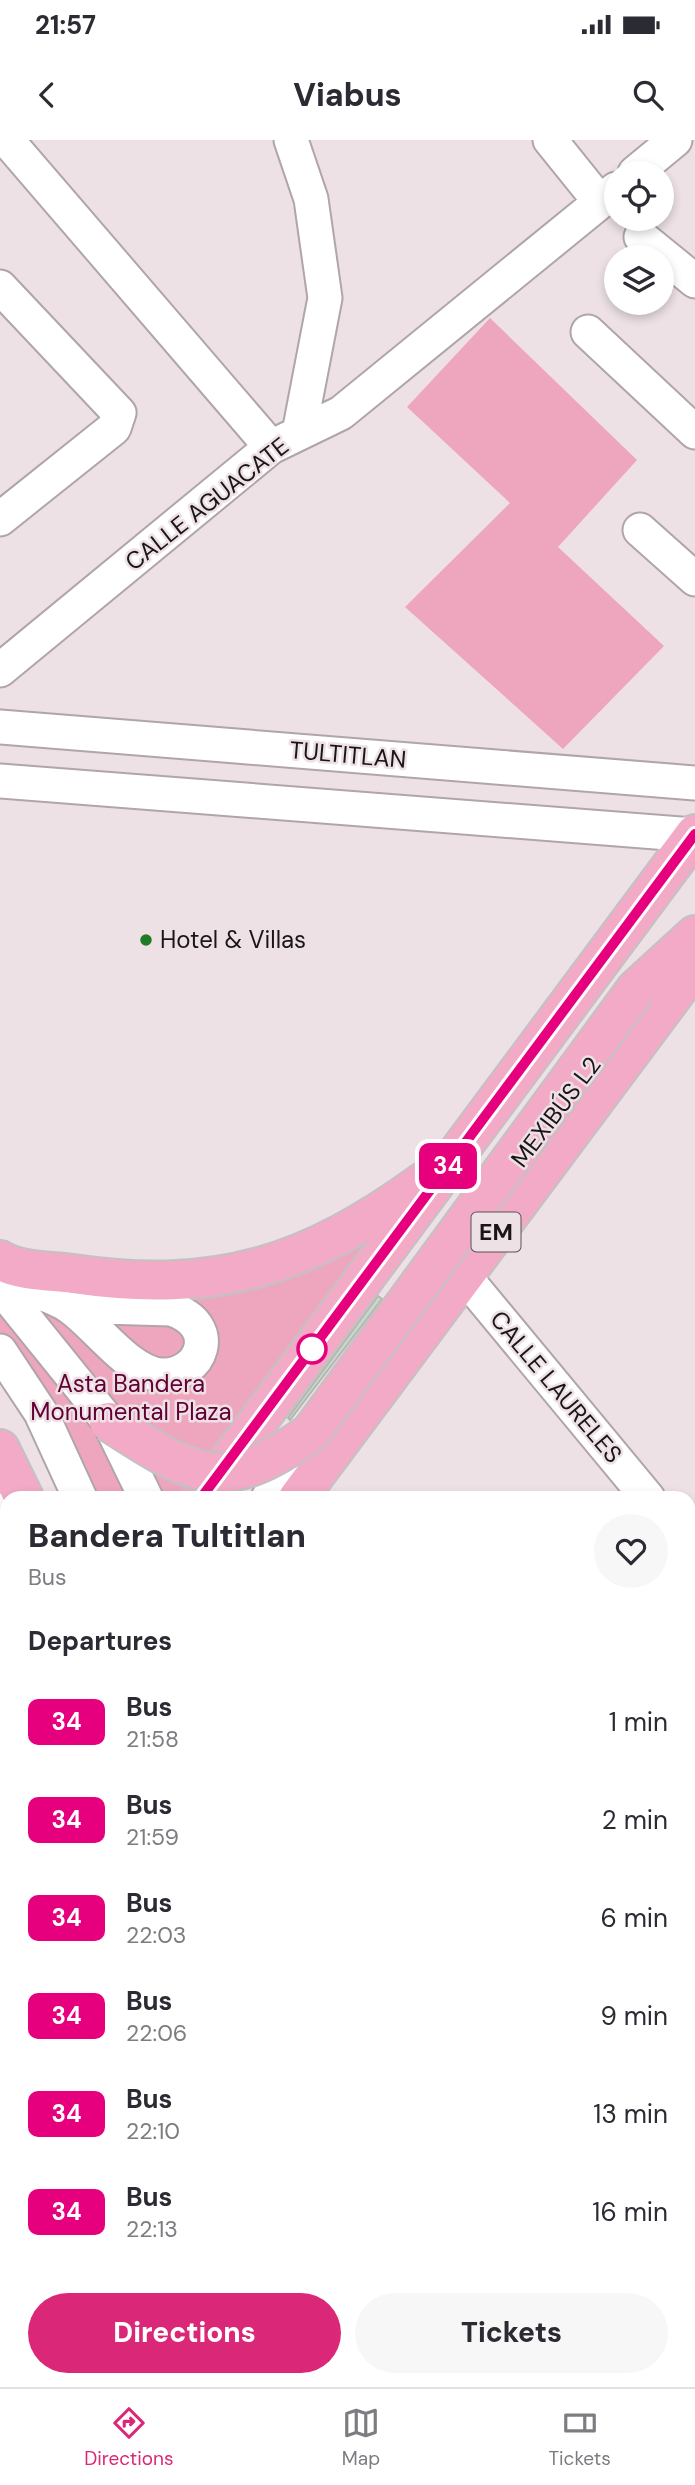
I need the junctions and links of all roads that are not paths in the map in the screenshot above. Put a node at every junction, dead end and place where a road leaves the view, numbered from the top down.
1 (7, 140) edge
2 (291, 140) edge
3 (550, 140) edge
4 (676, 140) edge
5 (650, 161) edge
6 (604, 191) edge
7 (604, 198) edge
8 (641, 237) dead end
9 (695, 281) edge
10 (0, 287) edge
11 (588, 332) dead end
12 (695, 432) edge
13 (285, 440) junction
14 (0, 519) edge
15 (640, 530) dead end
16 (695, 579) edge
17 (0, 670) edge
18 (0, 727) edge
19 (0, 781) edge
20 (695, 783) edge
21 (695, 834) edge
22 (695, 849) edge
23 (695, 927) edge
24 (695, 935) edge
25 (682, 964) edge
26 (453, 1160) junction
27 (2, 1270) edge
28 (464, 1276) junction
29 (68, 1306) dead end
30 (0, 1351) edge
31 (109, 1422) junction
32 (0, 1449) edge
33 (14, 1491) edge
34 (77, 1491) edge
35 (142, 1491) edge
36 (206, 1491) edge
37 (216, 1491) edge
38 (273, 1491) edge
39 (303, 1491) edge
40 (642, 1491) edge

1 - 13 street
2 - 13 street
3 - 6 street
4 - 5 street
7 - 13 street, CALLE AGUACATE
8 - 9 street
10 - 14 street
11 - 12 street
13 - 17 street, CALLE AGUACATE
15 - 16 street
18 - 20 street, TULTITLAN
19 - 21 street
21 - 26 main road
22 - 37 street, MEXIBÚS L2
23 - 25 street, MEXIBÚS L2
24 - 25 main road
25 - 28 main road, EM
25 - 31 main road, bridge
25 - 38 street, MEXIBÚS L2
26 - 27 main road
26 - 36 main road
27 - 29 street
27 - 31 street
28 - 39 main road, EM
28 - 40 street, CALLE LAURELES
30 - 34 street
31 - 35 street
32 - 33 main road

